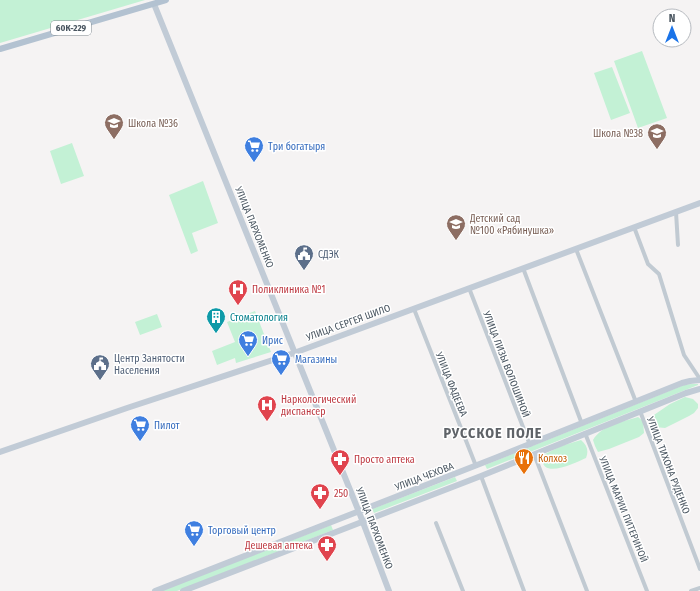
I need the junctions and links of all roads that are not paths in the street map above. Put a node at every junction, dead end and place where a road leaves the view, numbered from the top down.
1 (166, 0) edge
2 (154, 4) junction
3 (0, 49) edge
4 (700, 203) edge
5 (676, 212) junction
6 (634, 227) junction
7 (678, 245) dead end
8 (576, 249) junction
9 (523, 268) junction
10 (469, 288) junction
11 (414, 309) junction
12 (294, 353) junction
13 (700, 379) edge
14 (700, 389) edge
15 (636, 402) junction
16 (640, 412) junction
17 (582, 424) junction
18 (585, 433) junction
19 (530, 445) junction
20 (0, 452) edge
21 (534, 454) junction
22 (476, 466) junction
23 (480, 476) junction
24 (358, 512) junction
25 (362, 521) junction
26 (436, 523) dead end
27 (700, 569) edge
28 (700, 588) edge
29 (154, 591) edge
30 (183, 591) edge
31 (389, 591) edge
32 (463, 591) edge
33 (524, 591) edge
34 (588, 591) edge
35 (647, 591) edge
36 (691, 591) edge

1 - 2 main road, 60К-229
2 - 3 main road, 60К-229
2 - 12 street, УЛИЦА ПАРХОМЕНКО
4 - 5 street, УЛИЦА СЕРГЕЯ ШИЛО
5 - 6 street, УЛИЦА СЕРГЕЯ ШИЛО
5 - 7 street
6 - 8 street, УЛИЦА СЕРГЕЯ ШИЛО
6 - 13 street
8 - 9 street, УЛИЦА СЕРГЕЯ ШИЛО
8 - 15 street
9 - 10 street, УЛИЦА СЕРГЕЯ ШИЛО
9 - 17 street
10 - 11 street, УЛИЦА СЕРГЕЯ ШИЛО
10 - 19 street, УЛИЦА ЛИЗЫ ВОЛОШИНОЙ
11 - 12 street, УЛИЦА СЕРГЕЯ ШИЛО
11 - 22 street, УЛИЦА ФАДЕЕВА
12 - 20 street, УЛИЦА СЕРГЕЯ ШИЛО
12 - 24 street, УЛИЦА ПАРХОМЕНКО
13 - 15 street, УЛИЦА ЧЕХОВА
14 - 16 street, УЛИЦА ЧЕХОВА
15 - 17 street, УЛИЦА ЧЕХОВА
16 - 18 street, УЛИЦА ЧЕХОВА
16 - 27 street, УЛИЦА ТИХОНА РУДЕНКО
17 - 19 street, УЛИЦА ЧЕХОВА
18 - 21 street, УЛИЦА ЧЕХОВА
18 - 35 street, УЛИЦА МАРИИ ПИТЕРИНОЙ
19 - 22 street, УЛИЦА ЧЕХОВА
21 - 23 street, УЛИЦА ЧЕХОВА
21 - 34 street
22 - 23 street
22 - 24 street, УЛИЦА ЧЕХОВА
23 - 25 street, УЛИЦА ЧЕХОВА
23 - 33 street
24 - 25 street, УЛИЦА ПАРХОМЕНКО
24 - 29 street, УЛИЦА ЧЕХОВА
25 - 30 street, УЛИЦА ЧЕХОВА
25 - 31 street, УЛИЦА ПАРХОМЕНКО
26 - 32 street
28 - 36 street

